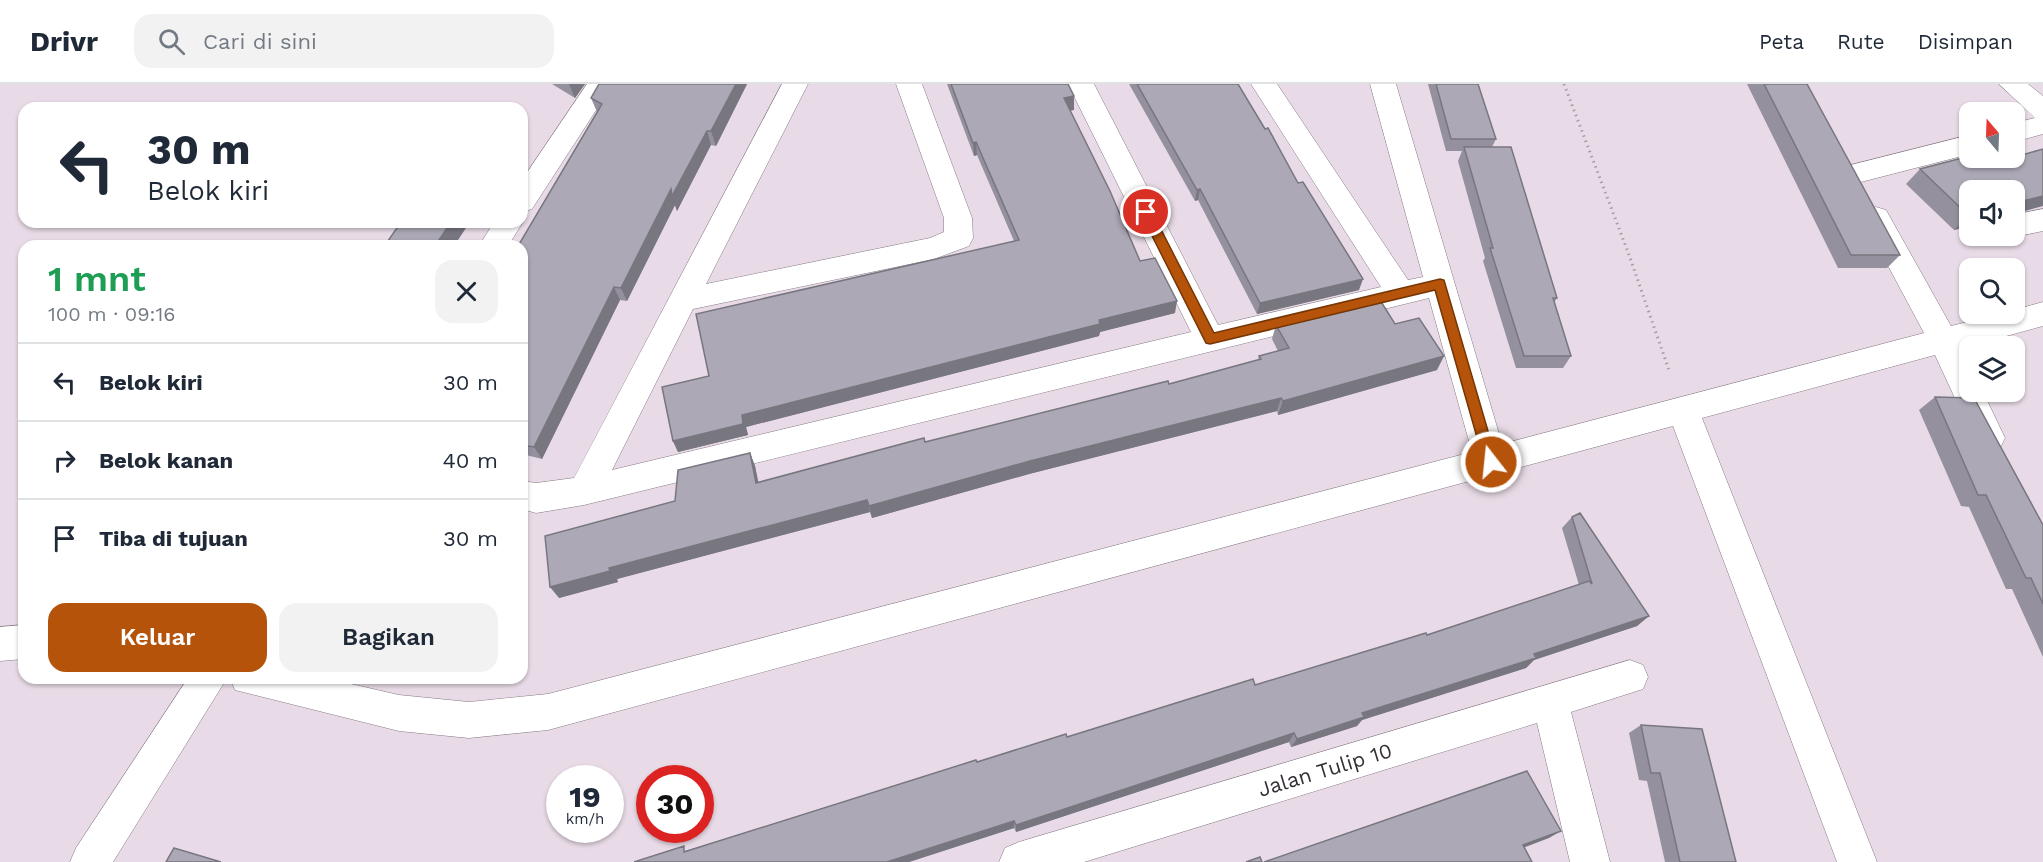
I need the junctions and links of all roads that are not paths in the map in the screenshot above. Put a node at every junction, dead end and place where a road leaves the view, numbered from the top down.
1 (600, 84) edge
2 (795, 84) edge
3 (909, 84) edge
4 (1081, 84) edge
5 (1264, 84) edge
6 (1383, 84) edge
7 (2012, 84) edge
8 (2043, 111) edge
9 (2043, 125) edge
10 (2025, 129) edge
11 (1959, 146) edge
12 (528, 193) edge
13 (2043, 220) edge
14 (2025, 224) edge
15 (1440, 284) junction
16 (1401, 293) junction
17 (683, 300) junction
18 (2043, 314) edge
19 (1210, 339) junction
20 (1944, 341) junction
21 (1683, 411) junction
22 (2001, 459) edge
23 (1491, 462) junction
24 (584, 491) junction
25 (528, 496) edge
26 (18, 642) edge
27 (0, 644) edge
28 (1630, 677) dead end
29 (205, 684) edge
30 (274, 684) edge
31 (1550, 701) junction
32 (90, 862) edge
33 (1020, 862) edge
34 (1590, 862) edge
35 (1857, 862) edge

1 - 12 street
2 - 17 street
3 - 17 street
4 - 19 street
5 - 16 street
6 - 15 street
7 - 8 street
9 - 10 street
11 - 20 street
13 - 14 street
15 - 16 street
15 - 23 street
16 - 19 street
17 - 24 street
18 - 20 street
19 - 24 street
20 - 21 street
20 - 22 street
21 - 23 street
21 - 35 street
23 - 30 street
24 - 25 street
26 - 27 street
28 - 31 street, Jalan Tulip 10
29 - 32 street
31 - 33 street, Jalan Tulip 10
31 - 34 street

